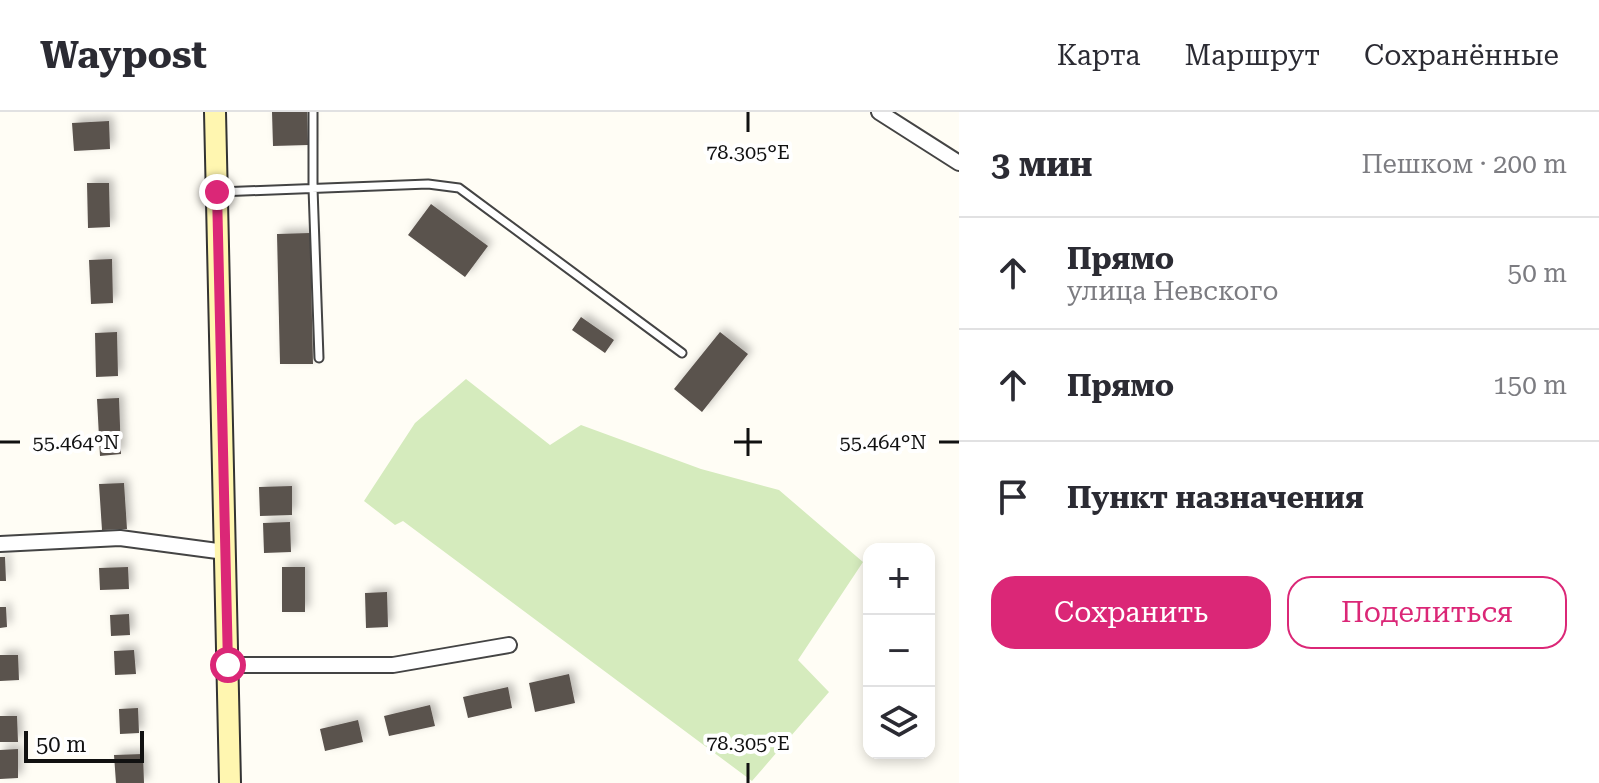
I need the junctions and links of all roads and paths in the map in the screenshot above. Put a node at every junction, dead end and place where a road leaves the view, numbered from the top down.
1 (215, 112) edge
2 (313, 112) edge
3 (879, 112) edge
4 (959, 163) edge
5 (313, 188) junction
6 (217, 192) junction
7 (682, 353) dead end
8 (319, 358) dead end
9 (0, 544) edge
10 (225, 552) junction
11 (509, 645) dead end
12 (228, 665) junction
13 (230, 783) edge

1 - 6 main road
2 - 5 lane
3 - 4 street
5 - 6 lane
5 - 7 lane
5 - 8 lane
6 - 10 main road
9 - 10 street
10 - 12 main road
11 - 12 street
12 - 13 main road

